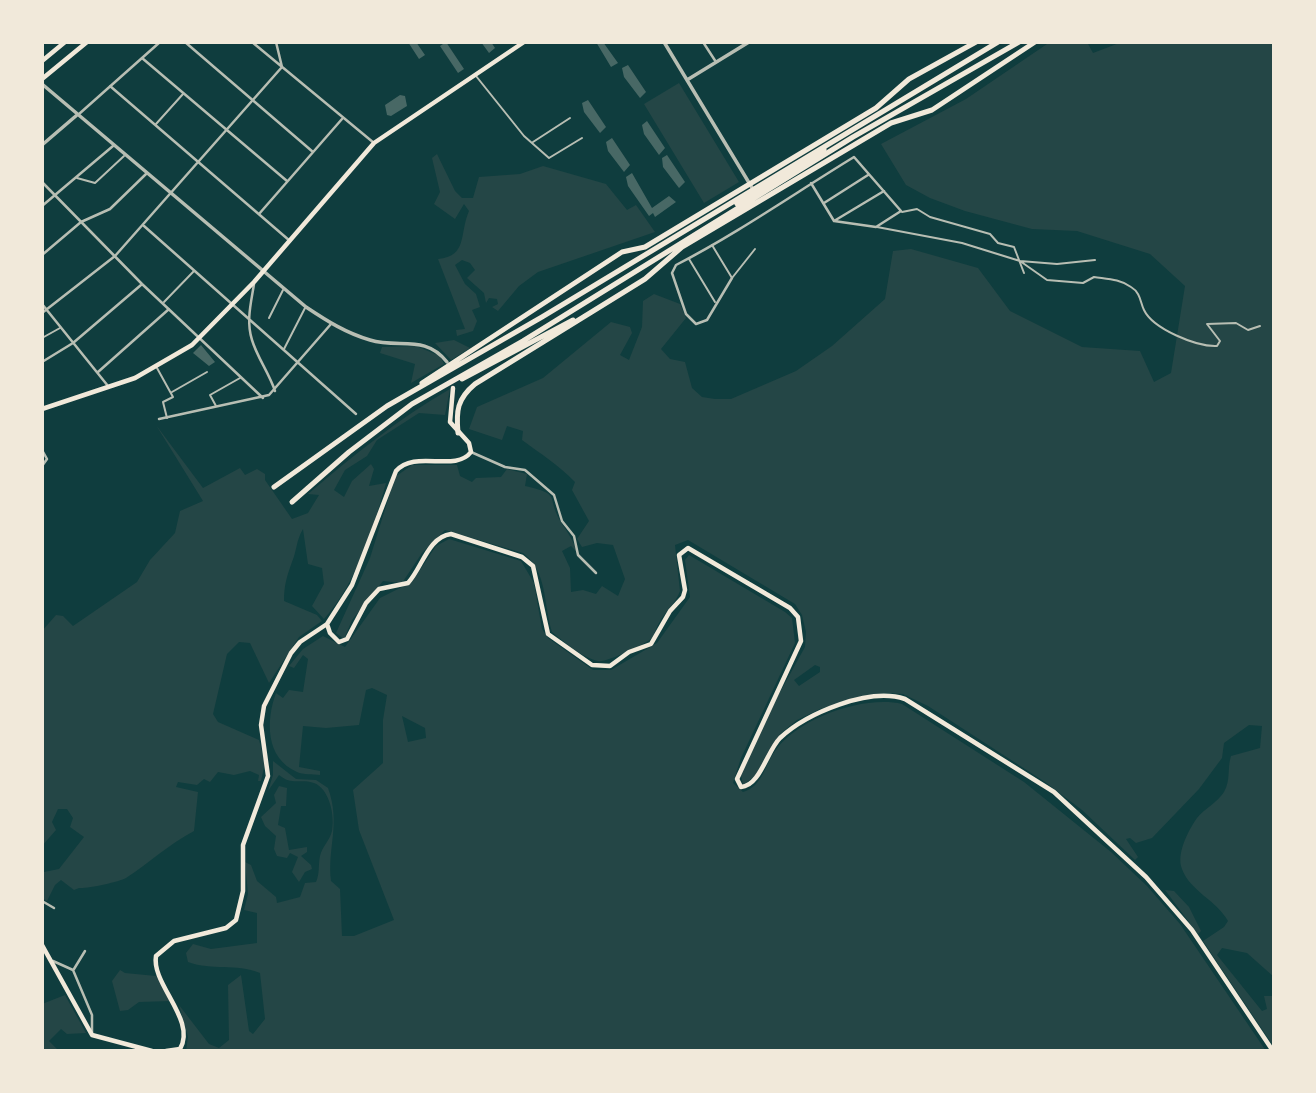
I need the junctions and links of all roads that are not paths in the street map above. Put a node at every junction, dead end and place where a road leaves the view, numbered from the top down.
1 (65, 42) edge
2 (87, 42) edge
3 (160, 42) edge
4 (185, 42) edge
5 (252, 42) edge
6 (276, 42) edge
7 (524, 42) edge
8 (664, 42) edge
9 (703, 42) edge
10 (749, 42) edge
11 (976, 42) edge
12 (998, 42) edge
13 (1018, 42) edge
14 (1035, 42) edge
15 (142, 58) junction
16 (42, 61) edge
17 (716, 62) junction
18 (282, 67) junction
19 (475, 75) junction
20 (687, 80) junction
21 (42, 81) edge
22 (110, 86) junction
23 (184, 93) junction
24 (888, 97) junction
25 (252, 100) junction
26 (879, 105) junction
27 (77, 115) junction
28 (342, 118) junction
29 (570, 118) dead end
30 (906, 119) junction
31 (155, 125) junction
32 (227, 129) junction
33 (582, 138) dead end
34 (374, 143) junction
35 (532, 143) junction
36 (42, 145) edge
37 (113, 146) junction
38 (810, 148) junction
39 (313, 152) junction
40 (124, 156) junction
41 (199, 161) junction
42 (795, 168) junction
43 (146, 174) junction
44 (869, 174) junction
45 (784, 175) junction
46 (760, 176) junction
47 (76, 178) junction
48 (287, 181) junction
49 (42, 182) edge
50 (749, 183) junction
51 (811, 183) junction
52 (884, 191) junction
53 (755, 193) junction
54 (170, 195) junction
55 (55, 196) junction
56 (761, 202) junction
57 (824, 203) junction
58 (42, 206) edge
59 (901, 211) junction
60 (259, 214) junction
61 (714, 219) junction
62 (834, 221) junction
63 (81, 222) junction
64 (144, 226) junction
65 (876, 227) junction
66 (290, 241) junction
67 (693, 241) junction
68 (712, 245) junction
69 (639, 248) junction
70 (755, 249) dead end
71 (42, 255) edge
72 (115, 256) junction
73 (688, 258) junction
74 (1095, 260) dead end
75 (1020, 261) junction
76 (660, 266) junction
77 (194, 270) junction
78 (262, 272) junction
79 (1024, 273) dead end
80 (732, 278) junction
81 (645, 279) junction
82 (254, 282) junction
83 (142, 284) junction
84 (283, 289) junction
85 (42, 304) edge
86 (163, 304) junction
87 (233, 304) junction
88 (716, 304) junction
89 (306, 307) junction
90 (169, 309) junction
91 (47, 310) junction
92 (42, 313) edge
93 (583, 316) junction
94 (248, 318) junction
95 (269, 318) dead end
96 (331, 324) junction
97 (1260, 326) dead end
98 (60, 327) junction
99 (42, 338) edge
100 (200, 339) junction
101 (73, 343) junction
102 (284, 349) junction
103 (42, 362) edge
104 (298, 362) junction
105 (447, 362) dead end
106 (157, 368) junction
107 (97, 372) junction
108 (207, 372) dead end
109 (241, 377) junction
110 (445, 385) junction
111 (420, 386) junction
112 (109, 387) junction
113 (453, 388) dead end
114 (275, 391) junction
115 (172, 392) junction
116 (263, 398) junction
117 (217, 407) junction
118 (42, 409) edge
119 (356, 414) dead end
120 (167, 418) junction
121 (159, 419) dead end
122 (458, 433) junction
123 (42, 450) edge
124 (471, 452) junction
125 (42, 466) edge
126 (274, 487) dead end
127 (292, 502) dead end
128 (596, 573) dead end
129 (327, 624) junction
130 (42, 901) edge
131 (54, 908) dead end
132 (42, 945) edge
133 (85, 951) dead end
134 (50, 959) junction
135 (74, 970) junction
136 (92, 1035) junction
137 (180, 1050) edge
138 (152, 1051) edge
139 (166, 1051) edge
140 (1273, 1051) edge

1 - 16 main road
2 - 21 main road
3 - 15 street
4 - 25 street
5 - 18 street
6 - 18 street
7 - 19 main road
8 - 20 street
9 - 17 street
10 - 17 street
11 - 24 highway
12 - 111 highway
13 - 110 highway
14 - 30 highway
15 - 22 street
15 - 23 street
17 - 20 street
18 - 25 street
18 - 28 street
19 - 34 main road
19 - 35 lane
20 - 50 street
21 - 27 street
22 - 27 street
22 - 31 street
23 - 31 lane
23 - 32 street
24 - 26 highway
24 - 30 highway
25 - 32 street
25 - 39 street
26 - 38 highway
26 - 42 highway
27 - 36 street
27 - 37 street
28 - 34 street
28 - 39 street
29 - 35 lane
30 - 56 highway
31 - 41 street
32 - 41 street
32 - 48 street
33 - 35 lane
34 - 66 main road
37 - 40 street
37 - 47 street
38 - 42 highway
38 - 46 highway
39 - 48 street
40 - 43 street
40 - 47 lane
41 - 54 street
41 - 60 street
42 - 45 highway
43 - 54 street
43 - 63 street
44 - 51 street
44 - 52 street
44 - 57 street
45 - 46 highway
45 - 53 highway
46 - 50 highway
47 - 55 street
48 - 60 street
49 - 55 street
50 - 53 street
50 - 69 highway
51 - 57 street
51 - 68 street
52 - 59 street
52 - 62 street
53 - 56 street
53 - 61 highway
54 - 64 street
54 - 78 street
55 - 58 street
55 - 63 street
56 - 67 highway
57 - 62 street
59 - 65 street
59 - 75 lane
60 - 66 street
61 - 67 highway
61 - 76 highway
62 - 65 street
63 - 71 street
63 - 72 street
64 - 72 street
64 - 77 street
65 - 75 lane
66 - 78 main road
67 - 76 highway
68 - 73 street
68 - 80 lane
69 - 81 highway
69 - 111 highway
70 - 80 lane
72 - 83 street
72 - 91 street
73 - 88 lane
73 - 88 street
74 - 75 lane
75 - 79 lane
75 - 97 lane
76 - 81 highway
77 - 86 lane
77 - 87 street
78 - 82 main road
78 - 84 street
80 - 88 street
81 - 93 highway
82 - 87 main road
82 - 94 street
83 - 86 street
83 - 101 street
84 - 89 street
84 - 95 lane
85 - 91 street
86 - 90 street
87 - 94 street
87 - 100 main road
89 - 96 street
89 - 102 lane
90 - 100 street
90 - 107 street
91 - 92 street
91 - 98 street
93 - 110 highway
93 - 122 highway
94 - 102 street
94 - 114 street
96 - 104 street
96 - 105 street
98 - 99 lane
98 - 101 street
100 - 106 main road
100 - 109 street
101 - 103 street
101 - 107 street
102 - 104 street
104 - 114 street
104 - 119 street
106 - 112 main road
106 - 115 lane
107 - 112 street
108 - 115 lane
109 - 116 street
109 - 117 lane
110 - 127 highway
111 - 126 highway
112 - 118 main road
113 - 122 main road
114 - 116 street
115 - 120 lane
116 - 117 street
117 - 120 street
120 - 121 street
122 - 124 main road
123 - 125 street
124 - 128 street
124 - 129 main road
129 - 137 main road
129 - 140 main road
130 - 131 street
132 - 134 main road
133 - 135 street
134 - 135 street
134 - 136 main road
135 - 136 street
136 - 138 main road
137 - 139 main road

